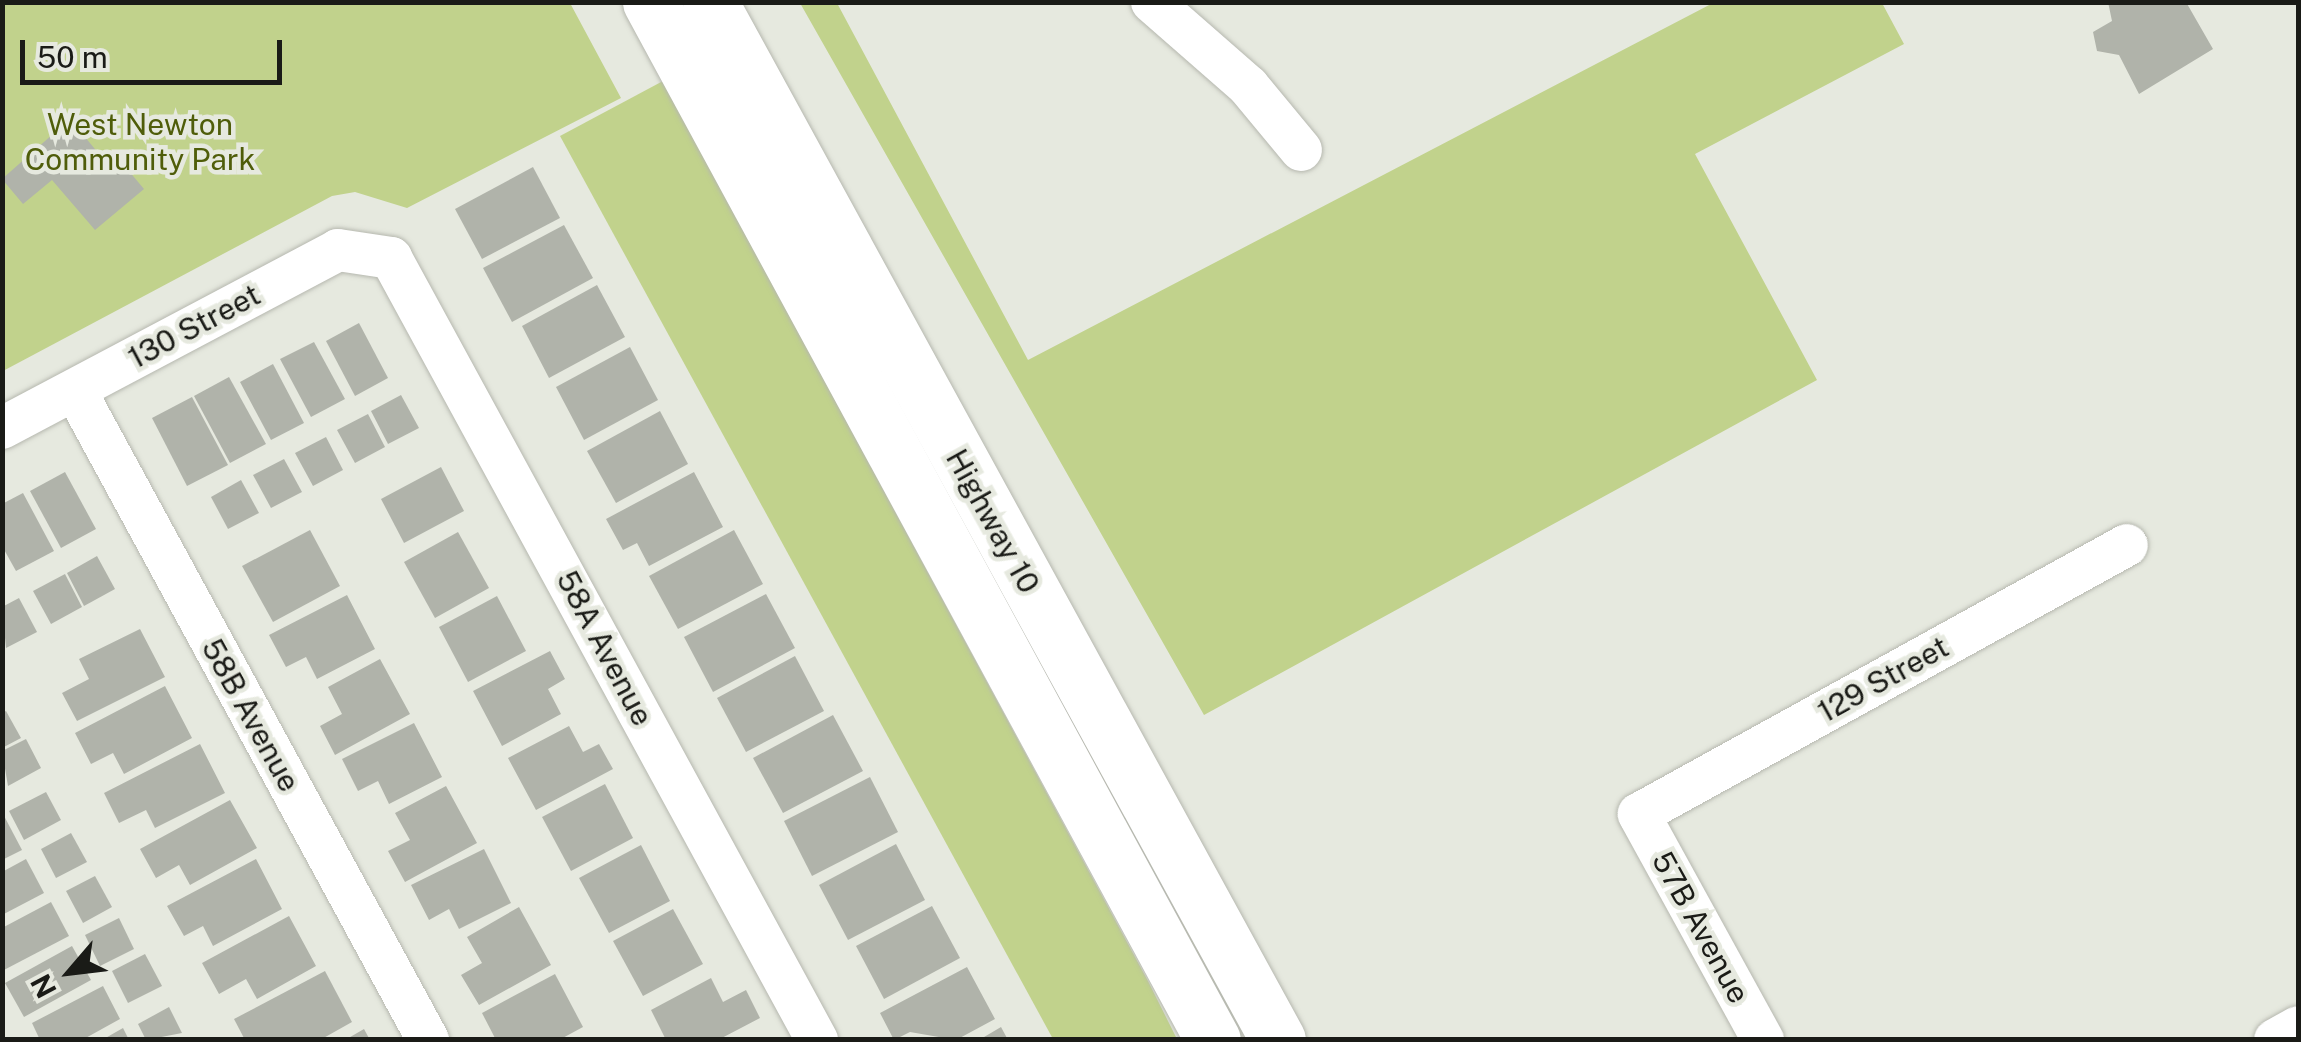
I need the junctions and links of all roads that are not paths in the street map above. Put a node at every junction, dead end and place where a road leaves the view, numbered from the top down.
1 (650, 2) edge
2 (710, 2) edge
3 (1152, 2) edge
4 (1301, 150) dead end
5 (391, 258) joint
6 (74, 390) junction
7 (2, 428) edge
8 (2127, 544) dead end
9 (1639, 814) joint
10 (2298, 1027) edge
11 (428, 1040) edge
12 (816, 1040) edge
13 (1213, 1040) edge
14 (1278, 1040) edge
15 (1763, 1040) edge
16 (2275, 1040) edge

1 - 13 highway, Highway 10
2 - 14 highway, Highway 10
3 - 4 street
5 - 6 street, 130 Street
5 - 12 street, 58A Avenue
6 - 7 street, 130 Street
6 - 11 street, 58B Avenue
8 - 9 street, 129 Street
9 - 15 street, 57B Avenue
10 - 16 street

